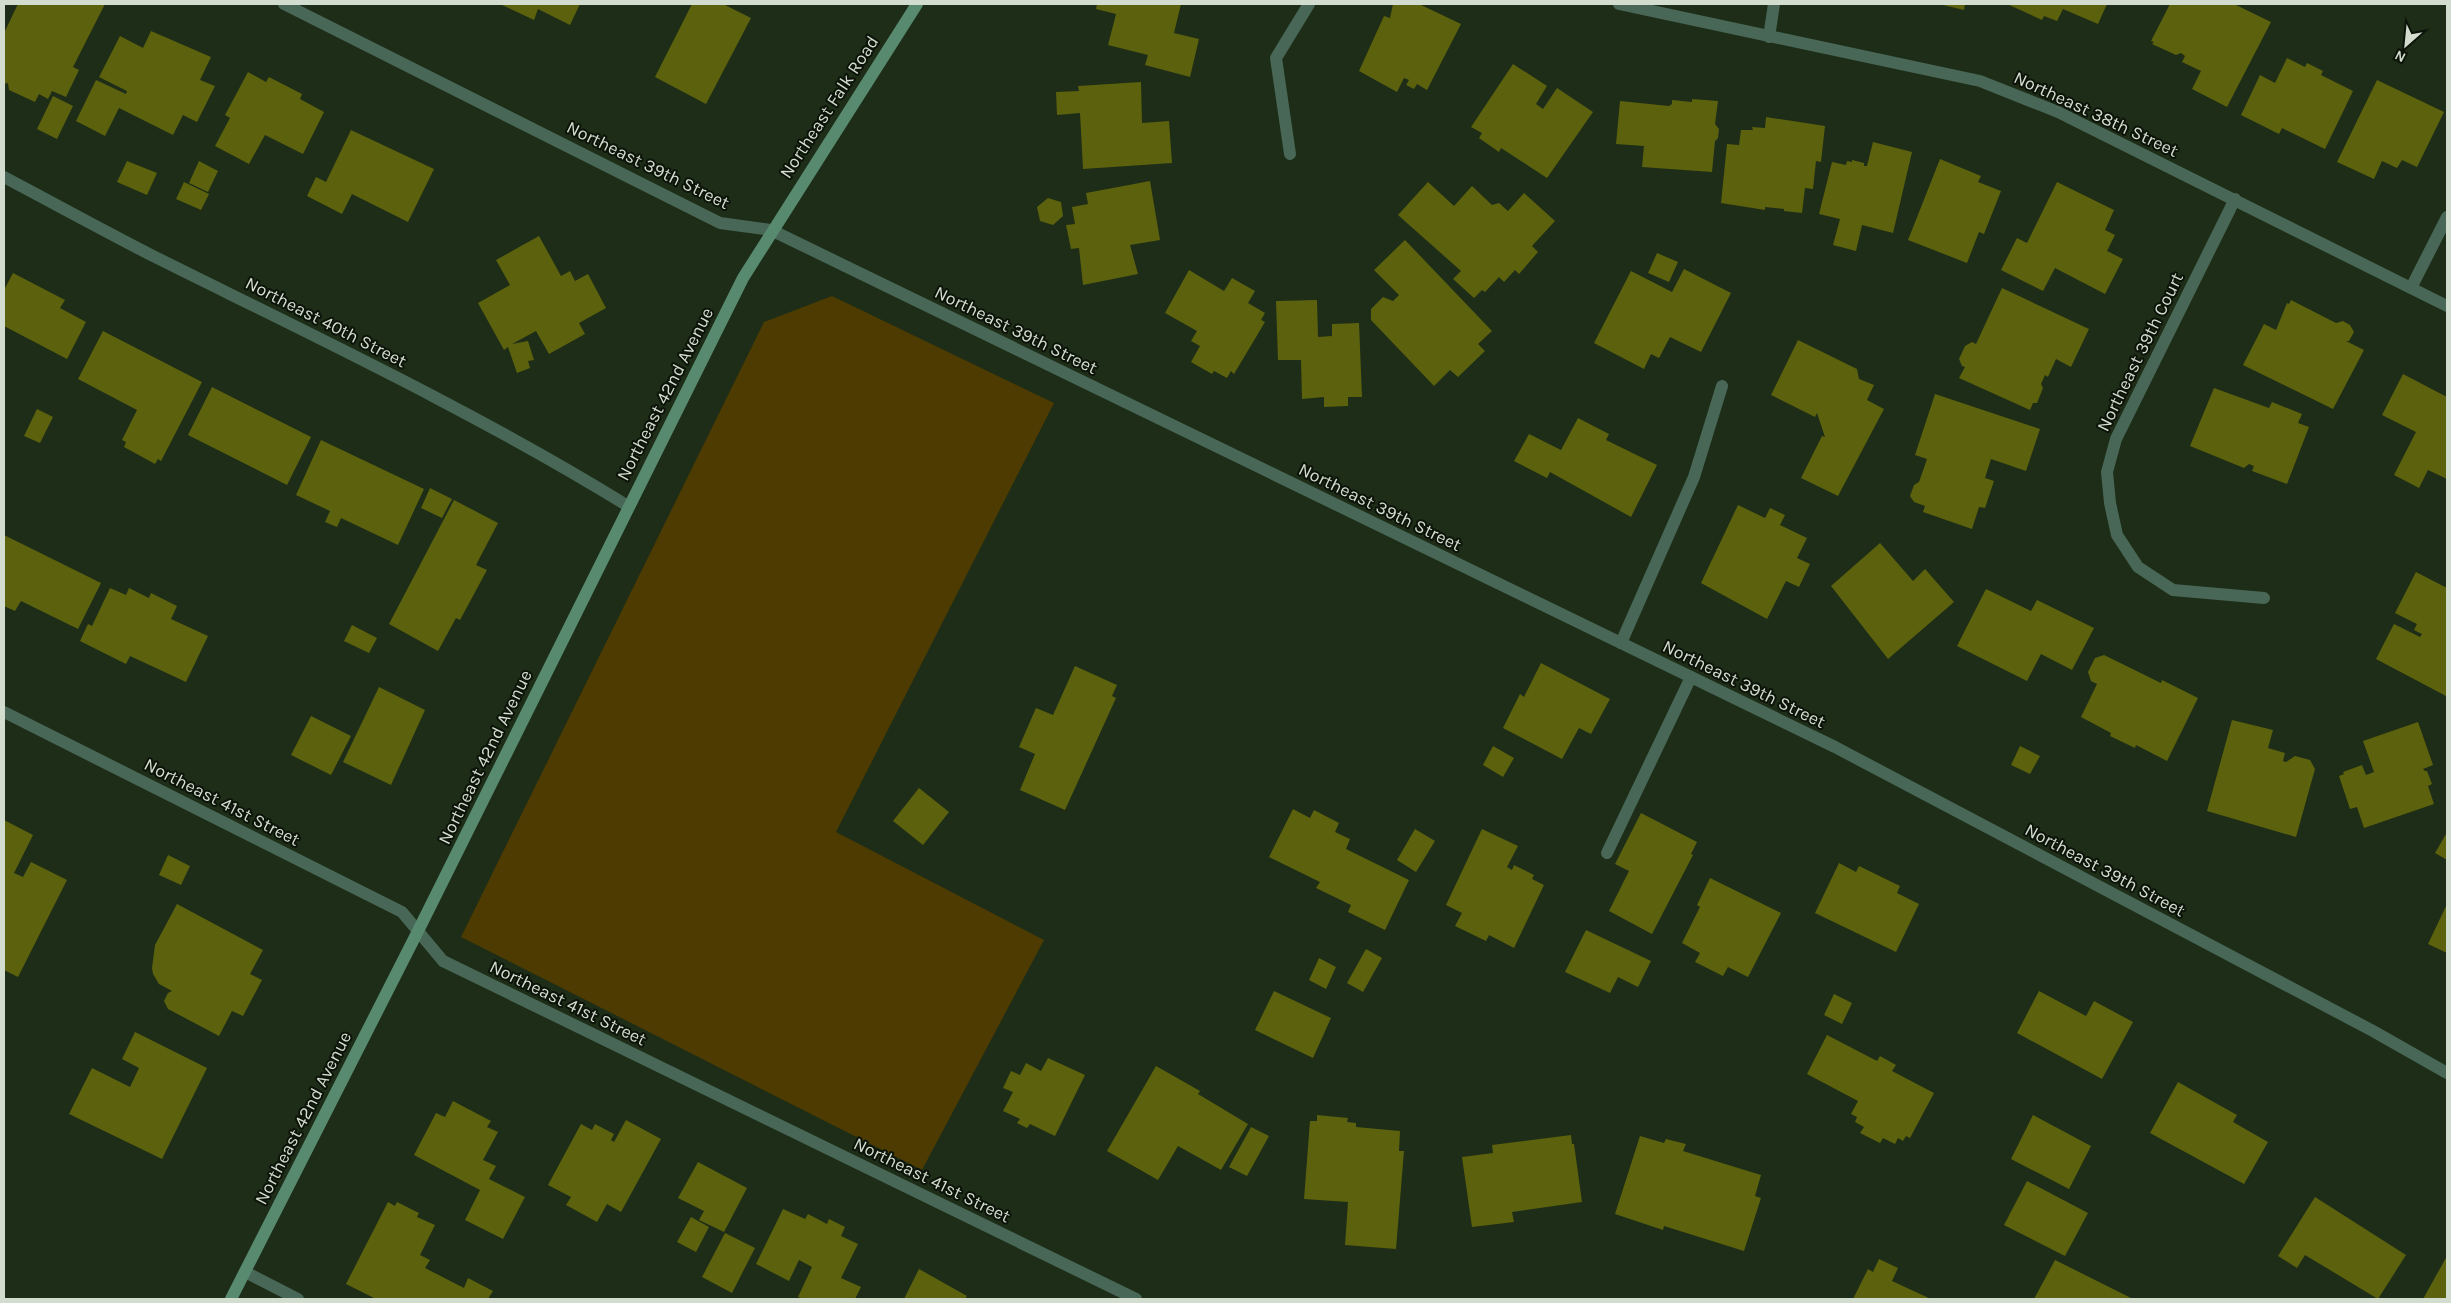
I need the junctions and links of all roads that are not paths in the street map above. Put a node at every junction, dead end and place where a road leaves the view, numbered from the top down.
1 (284, 4) edge
2 (917, 4) edge
3 (1309, 4) edge
4 (1619, 4) edge
5 (1774, 4) edge
6 (1769, 37) junction
7 (1290, 154) dead end
8 (4, 177) edge
9 (2235, 199) junction
10 (2447, 217) edge
11 (771, 230) junction
12 (2411, 288) junction
13 (2447, 306) edge
14 (1722, 386) dead end
15 (628, 506) junction
16 (2264, 598) dead end
17 (1621, 643) junction
18 (1691, 677) junction
19 (4, 712) edge
20 (1607, 853) dead end
21 (418, 931) junction
22 (2447, 1073) edge
23 (245, 1272) junction
24 (231, 1299) edge
25 (298, 1299) edge
26 (1136, 1299) edge

1 - 11 street, Northeast 39th Street
2 - 11 street, Northeast Falk Road
3 - 7 street
4 - 6 street, Northeast 38th Street
5 - 6 street
6 - 9 street, Northeast 38th Street
8 - 15 street, Northeast 40th Street
9 - 12 street, Northeast 38th Street
9 - 16 street, Northeast 39th Court
10 - 12 street
11 - 15 street, Northeast 42nd Avenue
11 - 17 street, Northeast 39th Street
12 - 13 street, Northeast 38th Street
14 - 17 street
15 - 21 street, Northeast 42nd Avenue
17 - 18 street, Northeast 39th Street
18 - 20 street
18 - 22 street, Northeast 39th Street
19 - 21 street, Northeast 41st Street
21 - 23 street, Northeast 42nd Avenue
21 - 26 street, Northeast 41st Street
23 - 24 street, Northeast 42nd Avenue
23 - 25 street

